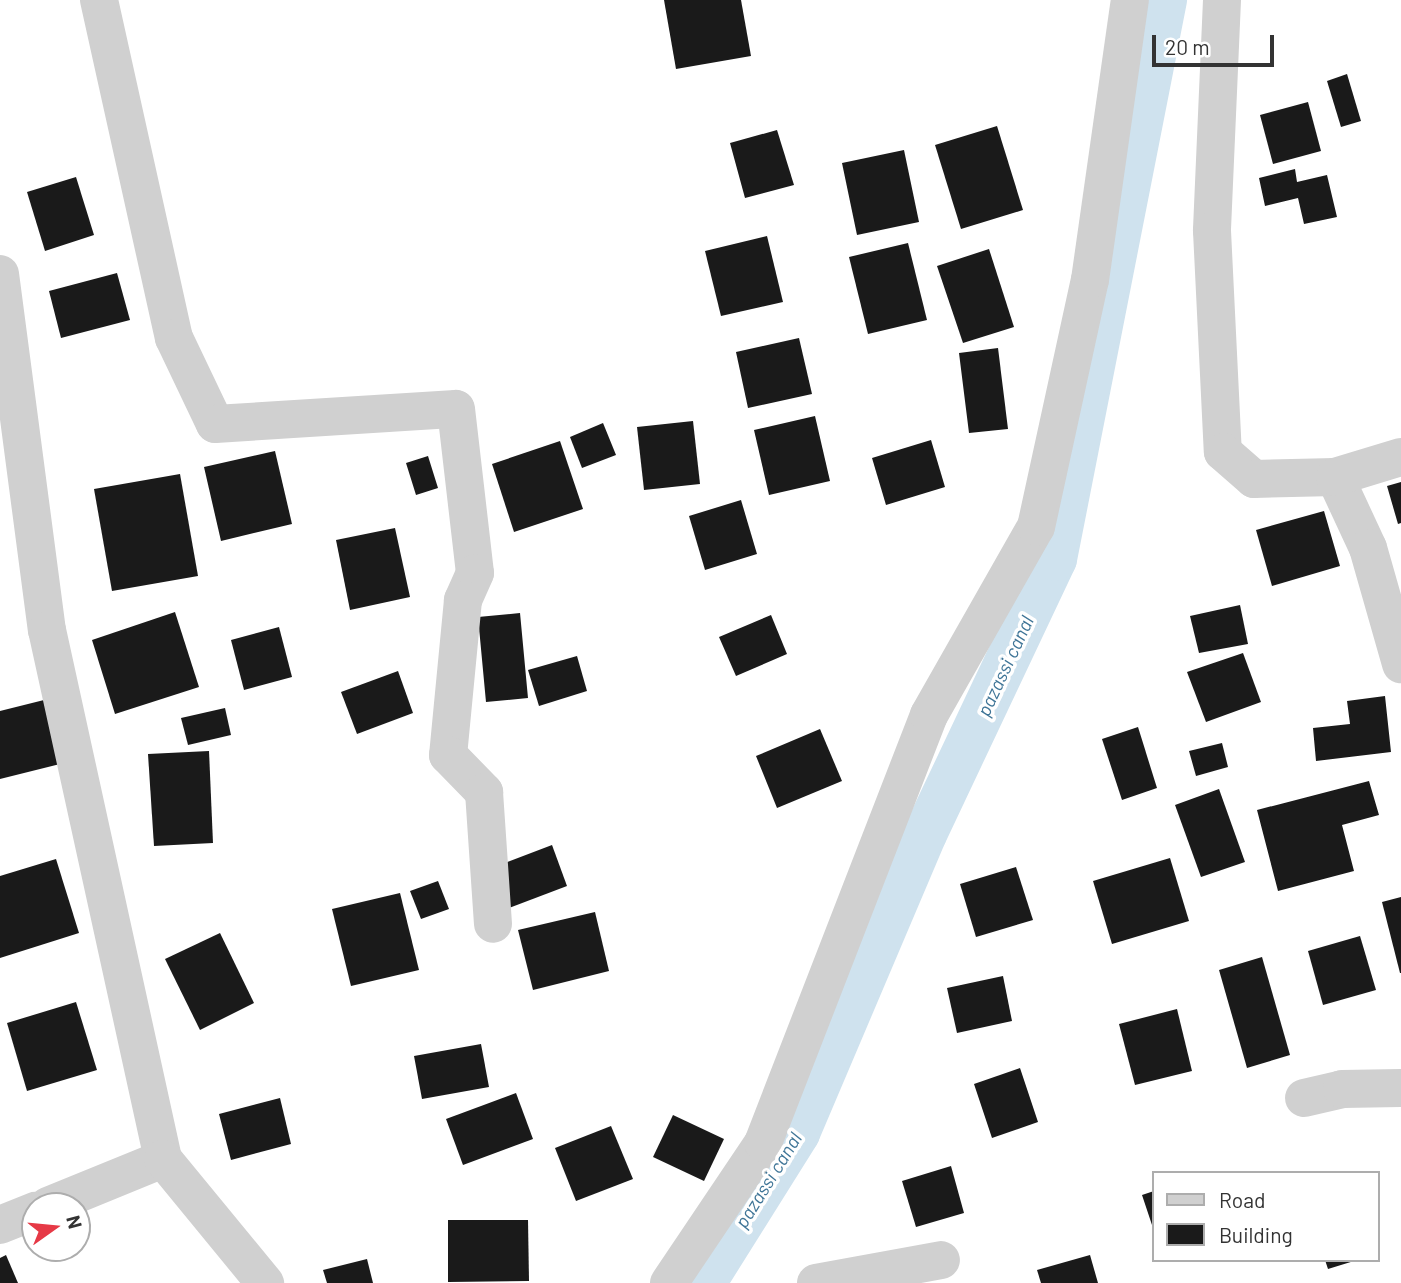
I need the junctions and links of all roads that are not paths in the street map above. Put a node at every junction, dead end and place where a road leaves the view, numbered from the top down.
1 (99, 0) edge
2 (1130, 0) edge
3 (1222, 0) edge
4 (0, 274) edge
5 (1401, 457) edge
6 (1335, 477) junction
7 (1401, 664) edge
8 (493, 924) dead end
9 (1401, 1088) edge
10 (1304, 1098) dead end
11 (163, 1159) junction
12 (82, 1192) edge
13 (21, 1217) edge
14 (0, 1226) edge
15 (941, 1259) dead end
16 (265, 1283) edge
17 (669, 1283) edge
18 (816, 1283) edge

1 - 8 street
2 - 17 street
3 - 6 street
4 - 11 street
5 - 6 street
6 - 7 street
9 - 10 street
11 - 12 street
11 - 16 street
13 - 14 street
15 - 18 street

